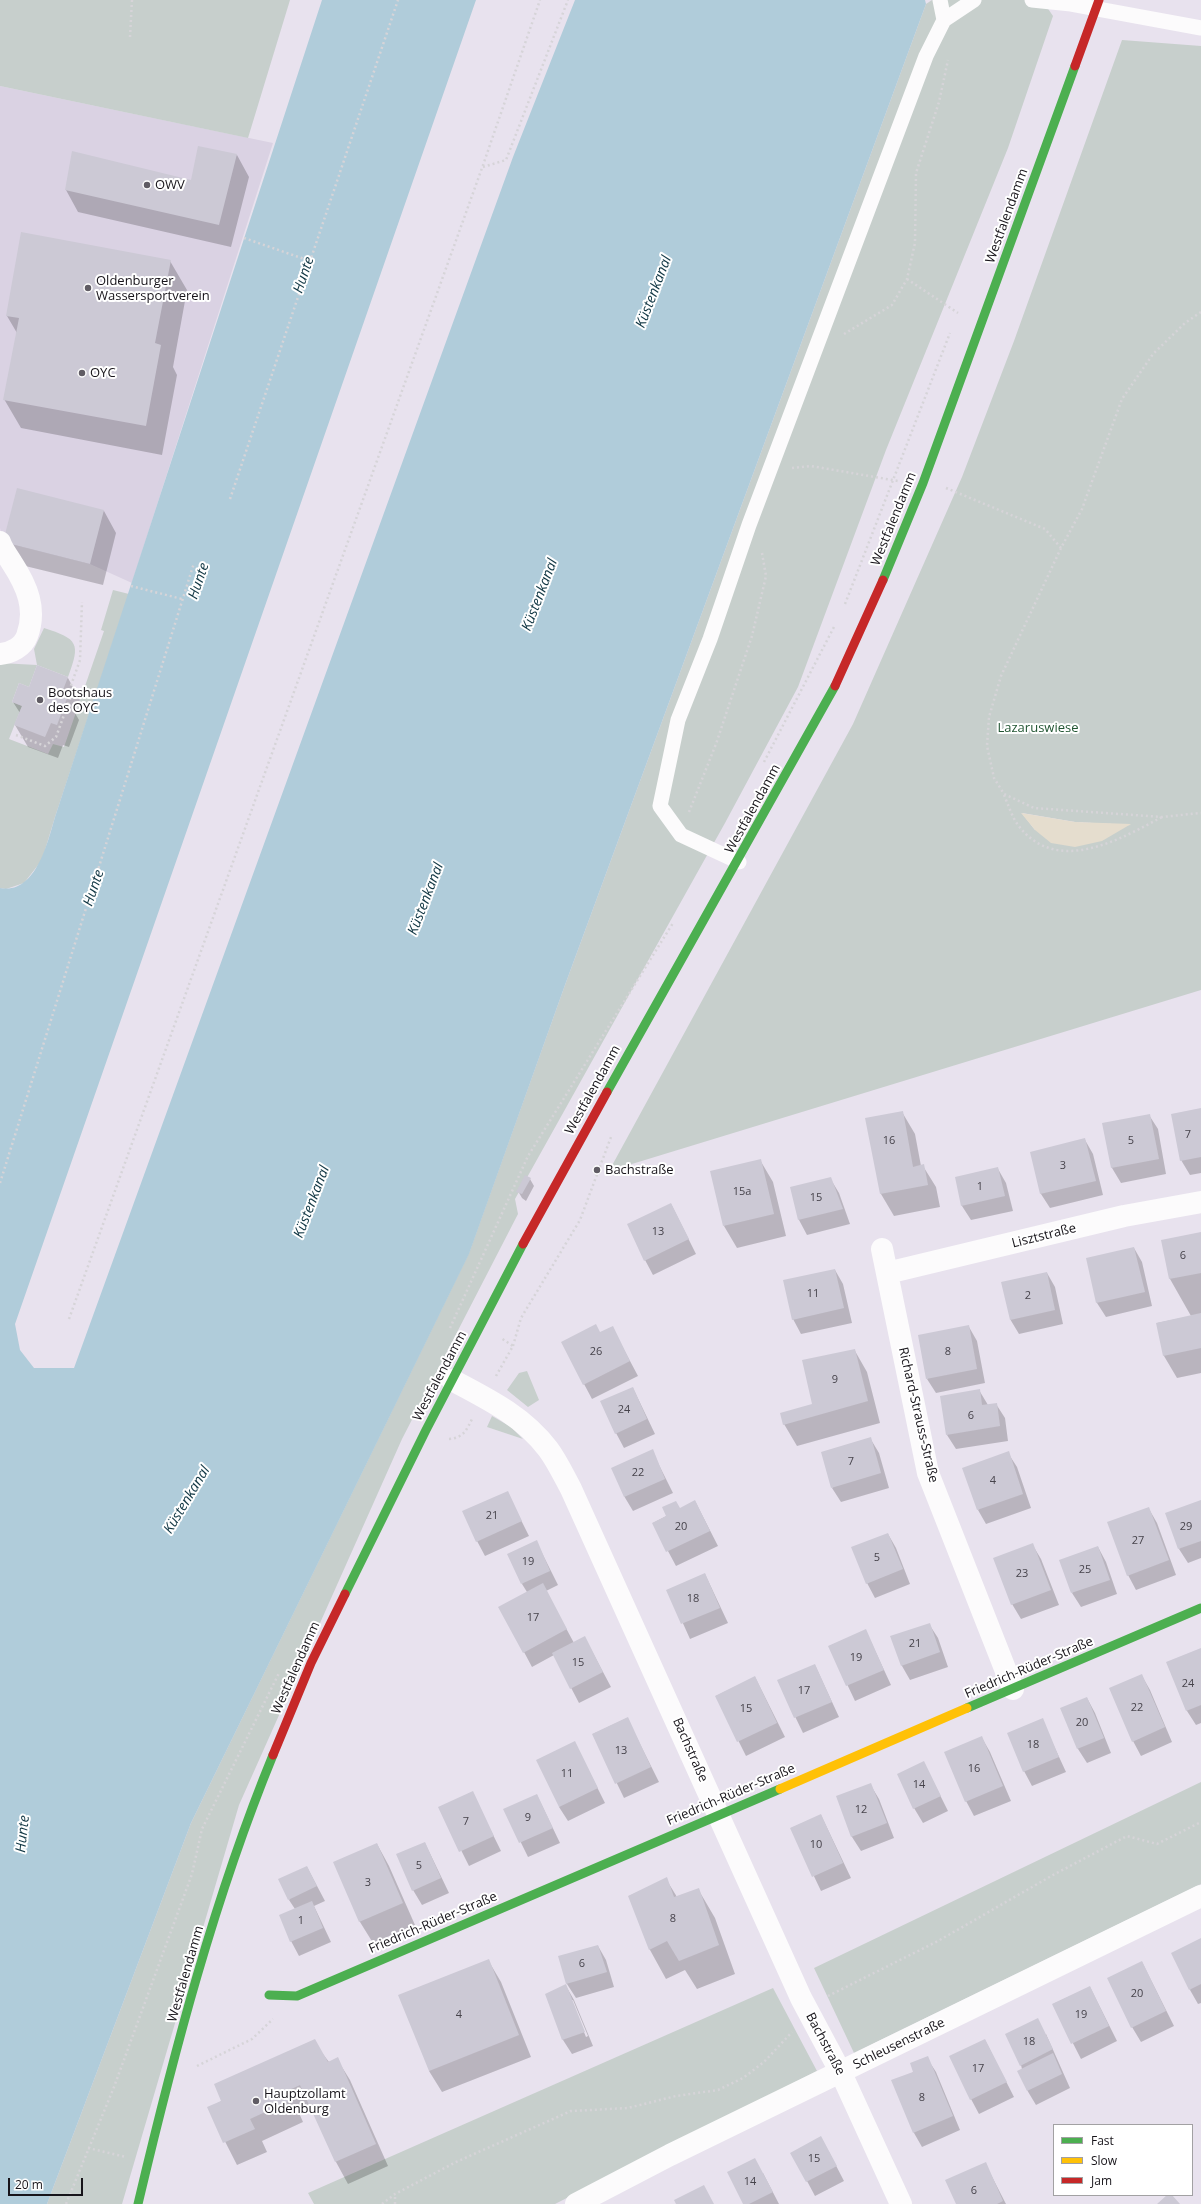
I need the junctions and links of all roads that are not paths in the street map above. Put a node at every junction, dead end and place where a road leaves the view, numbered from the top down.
1 (940, 0) edge
2 (974, 0) edge
3 (1032, 0) edge
4 (1098, 4) edge
5 (944, 20) junction
6 (1201, 28) edge
7 (0, 542) edge
8 (0, 654) edge
9 (739, 862) junction
10 (1201, 1202) edge
11 (882, 1249) dead end
12 (887, 1273) junction
13 (452, 1380) junction
14 (1201, 1608) edge
15 (1013, 1689) junction
16 (719, 1814) junction
17 (1201, 1896) edge
18 (269, 1995) dead end
19 (841, 2073) junction
20 (138, 2204) edge
21 (576, 2204) edge
22 (900, 2204) edge

1 - 5 lane
2 - 5 lane
3 - 4 lane
4 - 6 lane
4 - 9 street, Westfalendamm
5 - 9 lane
7 - 8 street
9 - 13 street, Westfalendamm
10 - 12 street, Lisztstraße
11 - 12 street, Richard-Strauss-Straße
12 - 15 street, Richard-Strauss-Straße
13 - 16 street, Bachstraße
13 - 20 street, Westfalendamm
14 - 15 street, Friedrich-Rüder-Straße
15 - 16 street, Friedrich-Rüder-Straße
16 - 18 street, Friedrich-Rüder-Straße
16 - 19 street, Bachstraße
17 - 19 street, Schleusenstraße
19 - 21 street, Schleusenstraße
19 - 22 street, Bachstraße

